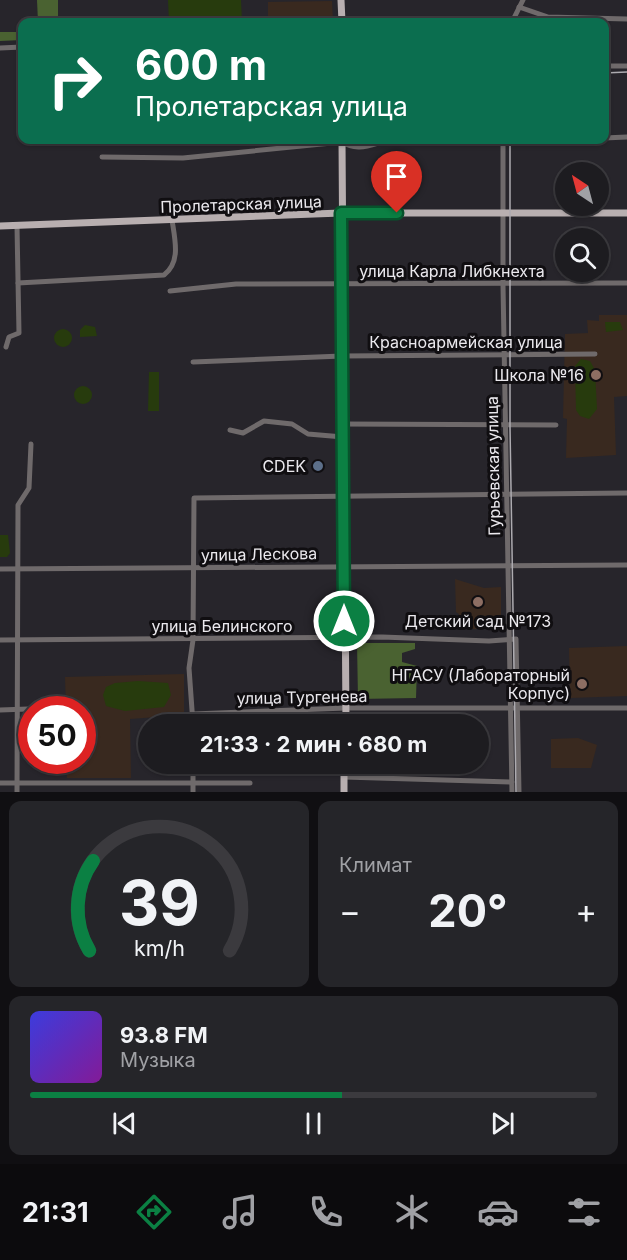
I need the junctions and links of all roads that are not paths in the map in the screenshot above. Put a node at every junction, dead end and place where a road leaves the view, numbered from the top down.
1 (341, 0) edge
2 (523, 0) edge
3 (519, 8) junction
4 (342, 18) edge
5 (514, 18) edge
6 (627, 18) edge
7 (18, 47) edge
8 (0, 48) edge
9 (609, 66) edge
10 (627, 66) edge
11 (627, 137) edge
12 (609, 138) edge
13 (314, 144) edge
14 (342, 144) edge
15 (346, 144) edge
16 (375, 144) edge
17 (503, 144) edge
18 (102, 157) dead end
19 (341, 213) junction
20 (627, 213) edge
21 (504, 214) junction
22 (172, 220) junction
23 (0, 226) edge
24 (17, 226) junction
25 (18, 283) junction
26 (627, 283) edge
27 (503, 285) junction
28 (342, 286) junction
29 (170, 291) dead end
30 (6, 346) dead end
31 (505, 354) junction
32 (595, 354) dead end
33 (342, 356) junction
34 (193, 362) dead end
35 (342, 424) junction
36 (556, 425) dead end
37 (506, 427) junction
38 (230, 430) dead end
39 (343, 437) junction
40 (31, 444) dead end
41 (627, 493) edge
42 (343, 495) junction
43 (507, 495) junction
44 (508, 565) junction
45 (627, 565) edge
46 (344, 566) junction
47 (192, 568) junction
48 (0, 569) edge
49 (18, 569) junction
50 (18, 638) junction
51 (344, 639) junction
52 (513, 639) junction
53 (0, 640) edge
54 (193, 640) junction
55 (346, 708) junction
56 (627, 708) edge
57 (514, 709) junction
58 (0, 710) edge
59 (16, 710) junction
60 (193, 714) joint
61 (346, 714) edge
62 (193, 774) edge
63 (344, 777) joint
64 (193, 782) junction
65 (512, 782) junction
66 (0, 783) edge
67 (16, 783) junction
68 (250, 783) dead end
69 (17, 792) edge
70 (193, 792) edge
71 (344, 792) edge
72 (512, 792) edge
73 (519, 792) edge

1 - 4 main road
2 - 3 street
3 - 5 street
3 - 6 street
7 - 8 street
9 - 10 street
11 - 12 street
13 - 18 street
14 - 19 main road
15 - 16 street
17 - 21 street, Гурьевская улица
19 - 21 main road, Пролетарская улица
19 - 22 main road, Пролетарская улица
19 - 28 main road
20 - 21 main road, Пролетарская улица
21 - 27 street, Гурьевская улица
22 - 24 main road, Пролетарская улица
22 - 25 street
23 - 24 main road, Пролетарская улица
24 - 25 street
25 - 30 street
26 - 27 street, улица Карла Либкнехта
27 - 28 street, улица Карла Либкнехта
27 - 31 street, Гурьевская улица
28 - 29 street, улица Карла Либкнехта
28 - 33 main road
31 - 32 street, Красноармейская улица
31 - 33 street, Красноармейская улица
31 - 37 street, Гурьевская улица
33 - 34 street, Красноармейская улица
33 - 35 main road
35 - 37 street
35 - 39 main road
36 - 37 street
37 - 43 street, Гурьевская улица
38 - 39 street
39 - 42 main road
40 - 49 street
41 - 43 street
42 - 43 street
42 - 46 main road
42 - 47 street
43 - 44 street, Гурьевская улица
44 - 45 street, улица Лескова
44 - 46 street, улица Лескова
44 - 52 street, Гурьевская улица
46 - 47 street, улица Лескова
46 - 51 main road
47 - 49 street, улица Лескова
47 - 54 street
48 - 49 street, улица Лескова
49 - 50 street
50 - 53 street, улица Белинского
50 - 54 street, улица Белинского
50 - 59 street
51 - 52 street, улица Белинского
51 - 54 street, улица Белинского
51 - 55 main road
52 - 57 street, Гурьевская улица
54 - 60 street
55 - 57 street, улица Тургенева
55 - 60 street, улица Тургенева
55 - 61 main road
56 - 57 street, улица Тургенева
57 - 65 street, Гурьевская улица
57 - 73 street, Гурьевская улица
58 - 59 street
59 - 67 street
62 - 64 street
63 - 65 street
63 - 71 main road
64 - 67 street
64 - 68 street
64 - 70 street
65 - 72 street, Гурьевская улица
66 - 67 street
67 - 69 street

